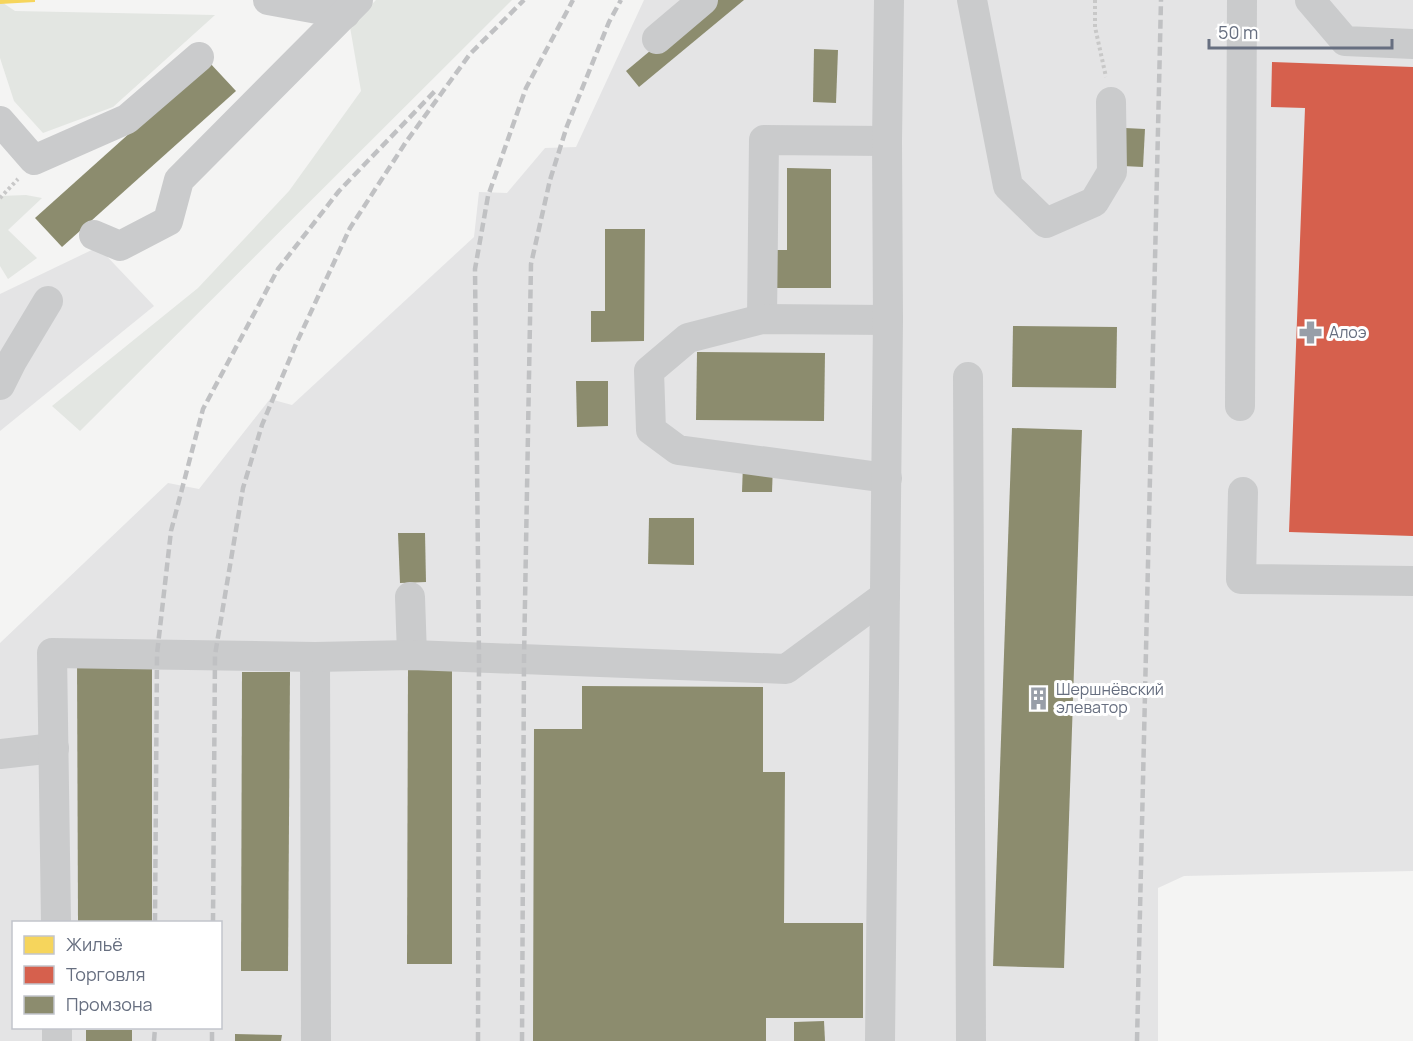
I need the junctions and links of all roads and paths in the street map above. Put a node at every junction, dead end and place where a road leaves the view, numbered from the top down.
1 (268, 0) edge
2 (703, 0) edge
3 (889, 0) edge
4 (972, 0) edge
5 (1095, 0) edge
6 (1242, 0) edge
7 (1310, 0) edge
8 (352, 7) edge
9 (657, 39) dead end
10 (1413, 44) edge
11 (199, 57) dead end
12 (1112, 102) joint
13 (0, 121) edge
14 (887, 141) junction
15 (94, 235) dead end
16 (48, 301) dead end
17 (762, 319) junction
18 (888, 320) junction
19 (4, 369) edge
20 (969, 377) dead end
21 (1240, 406) dead end
22 (886, 478) junction
23 (1243, 492) dead end
24 (1413, 581) edge
25 (885, 596) junction
26 (410, 597) dead end
27 (412, 656) junction
28 (315, 657) junction
29 (54, 748) junction
30 (0, 754) edge
31 (56, 921) edge
32 (316, 1041) edge
33 (880, 1041) edge
34 (971, 1041) edge

1 - 8 lane
2 - 9 lane
3 - 14 lane
4 - 12 lane
5 - 12 path
6 - 21 lane
7 - 10 lane
8 - 15 lane
11 - 13 lane
14 - 17 lane
14 - 18 lane
16 - 19 lane
17 - 18 lane
17 - 22 lane
18 - 22 lane
20 - 34 lane
22 - 25 lane
23 - 24 lane
25 - 27 lane
25 - 33 lane
26 - 27 lane
27 - 28 lane
28 - 29 lane
28 - 32 lane
29 - 30 lane
29 - 31 lane

